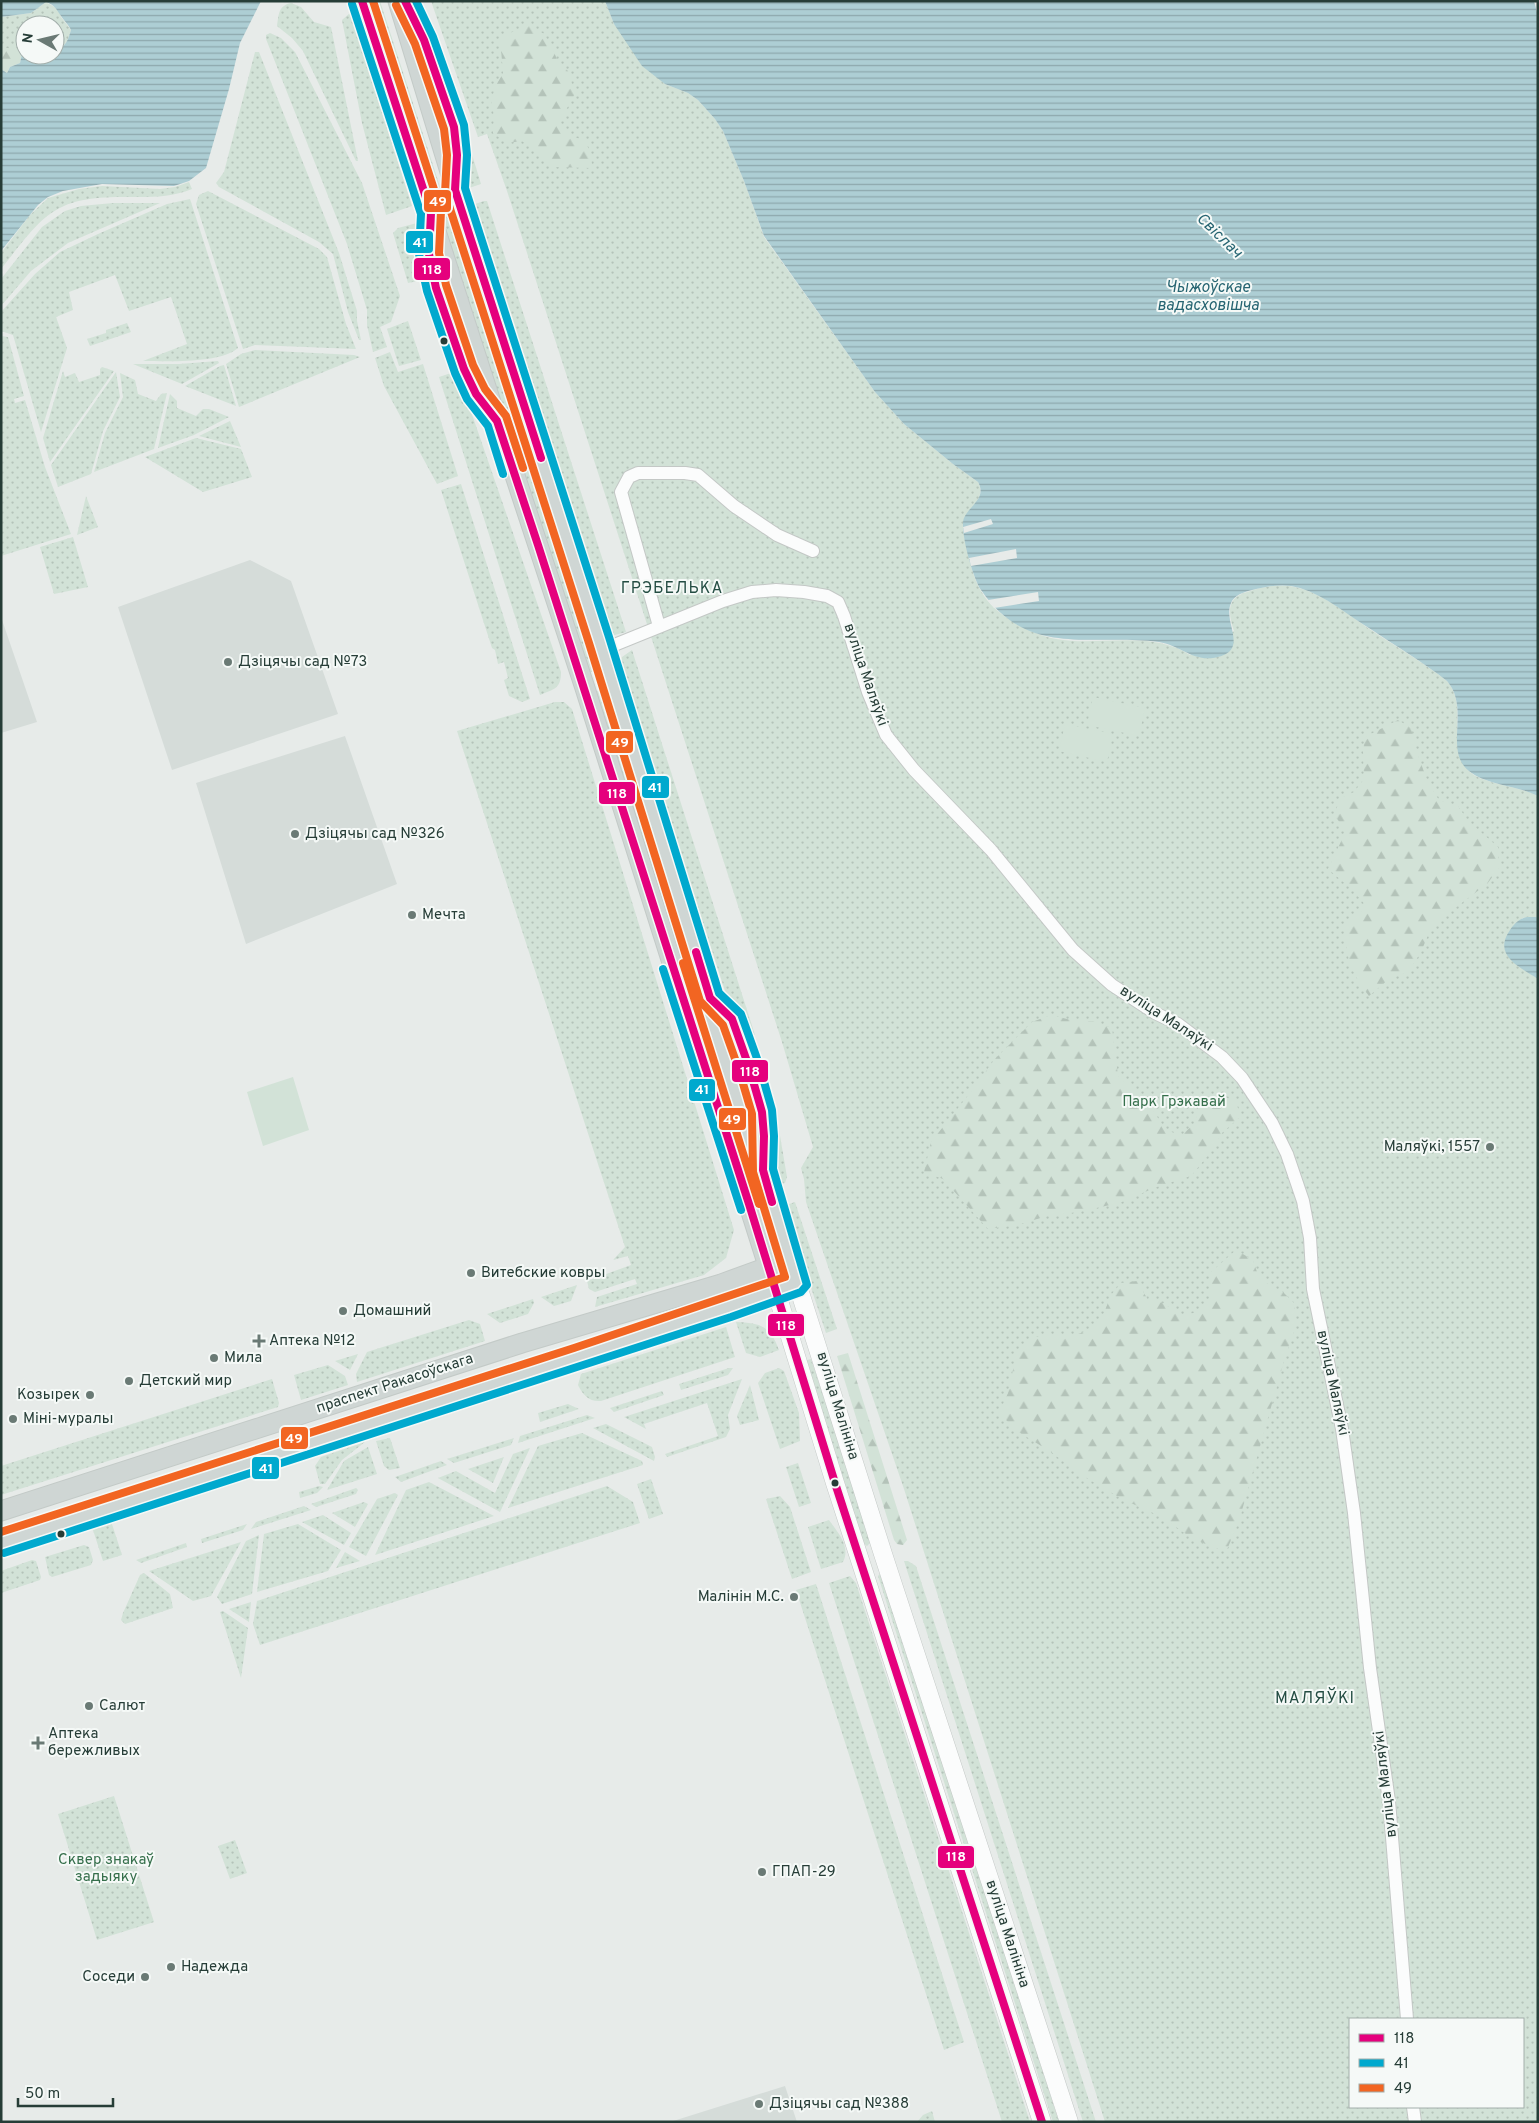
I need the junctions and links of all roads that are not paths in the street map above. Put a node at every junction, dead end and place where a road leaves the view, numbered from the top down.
1 (362, 1) edge
2 (398, 1) edge
3 (812, 551) dead end
4 (659, 626) junction
5 (602, 650) junction
6 (610, 676) junction
7 (584, 685) junction
8 (790, 1259) junction
9 (768, 1267) junction
10 (797, 1283) junction
11 (776, 1290) junction
12 (1, 1511) edge
13 (1, 1543) edge
14 (1407, 2018) edge
15 (1413, 2108) edge
16 (1042, 2122) edge
17 (1069, 2122) edge
18 (1415, 2122) edge

1 - 7 main road, вуліца Малініна
2 - 5 main road, вуліца Малініна
3 - 4 street
4 - 5 street, вуліца Маляўкі
4 - 14 street, вуліца Маляўкі
5 - 6 main road, вуліца Малініна
6 - 7 main road
6 - 8 main road, вуліца Малініна
7 - 9 main road, вуліца Малініна
8 - 9 main road, праспект Ракасоўскага
8 - 10 main road, вуліца Малініна
9 - 11 main road, вуліца Малініна
9 - 12 main road, праспект Ракасоўскага
10 - 11 main road, праспект Ракасоўскага
10 - 17 main road, вуліца Малініна
11 - 13 main road, праспект Ракасоўскага
11 - 16 main road, вуліца Малініна
15 - 18 street

